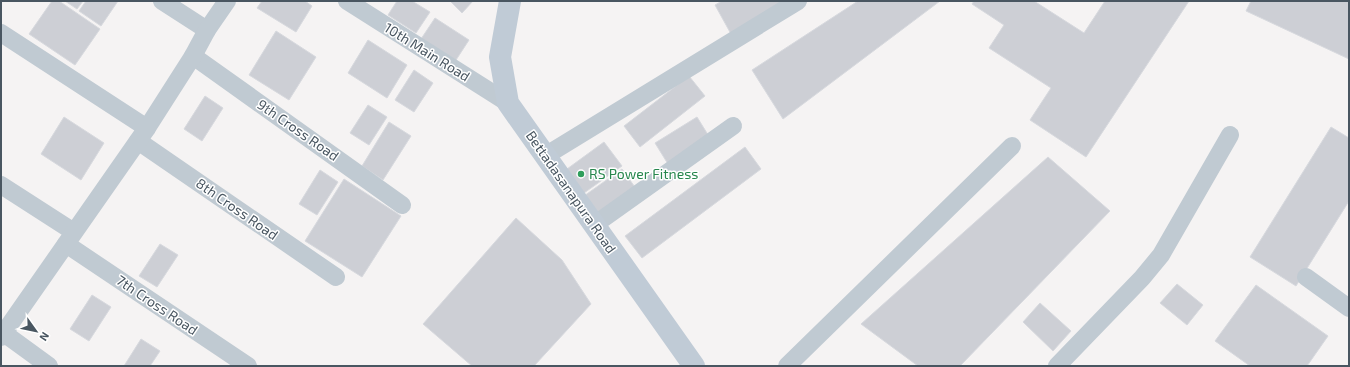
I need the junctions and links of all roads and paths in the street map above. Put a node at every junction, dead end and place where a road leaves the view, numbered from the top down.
1 (162, 1) edge
2 (227, 1) edge
3 (347, 1) edge
4 (510, 1) edge
5 (798, 1) edge
6 (207, 30) junction
7 (1, 33) edge
8 (194, 56) junction
9 (508, 102) junction
10 (733, 126) dead end
11 (143, 134) junction
12 (1230, 135) dead end
13 (1012, 146) dead end
14 (545, 156) junction
15 (1, 185) edge
16 (402, 205) dead end
17 (594, 225) junction
18 (70, 238) junction
19 (336, 277) dead end
20 (1306, 277) dead end
21 (1349, 308) edge
22 (2, 334) edge
23 (49, 366) edge
24 (248, 366) edge
25 (694, 366) edge
26 (787, 366) edge
27 (1057, 366) edge

1 - 6 street
2 - 6 street
3 - 9 street, 10th Main Road
4 - 9 street, Bettadasanapura Road
5 - 14 street
6 - 8 street
7 - 11 street, 8th Cross Road
8 - 11 street
8 - 16 street, 9th Cross Road
9 - 14 street, Bettadasanapura Road
10 - 17 street
11 - 18 street
11 - 19 street, 8th Cross Road
12 - 27 street
13 - 26 street
14 - 17 street, Bettadasanapura Road
15 - 18 street, 7th Cross Road
17 - 25 street, Bettadasanapura Road
18 - 22 street
18 - 24 street, 7th Cross Road
20 - 21 street
22 - 23 street

